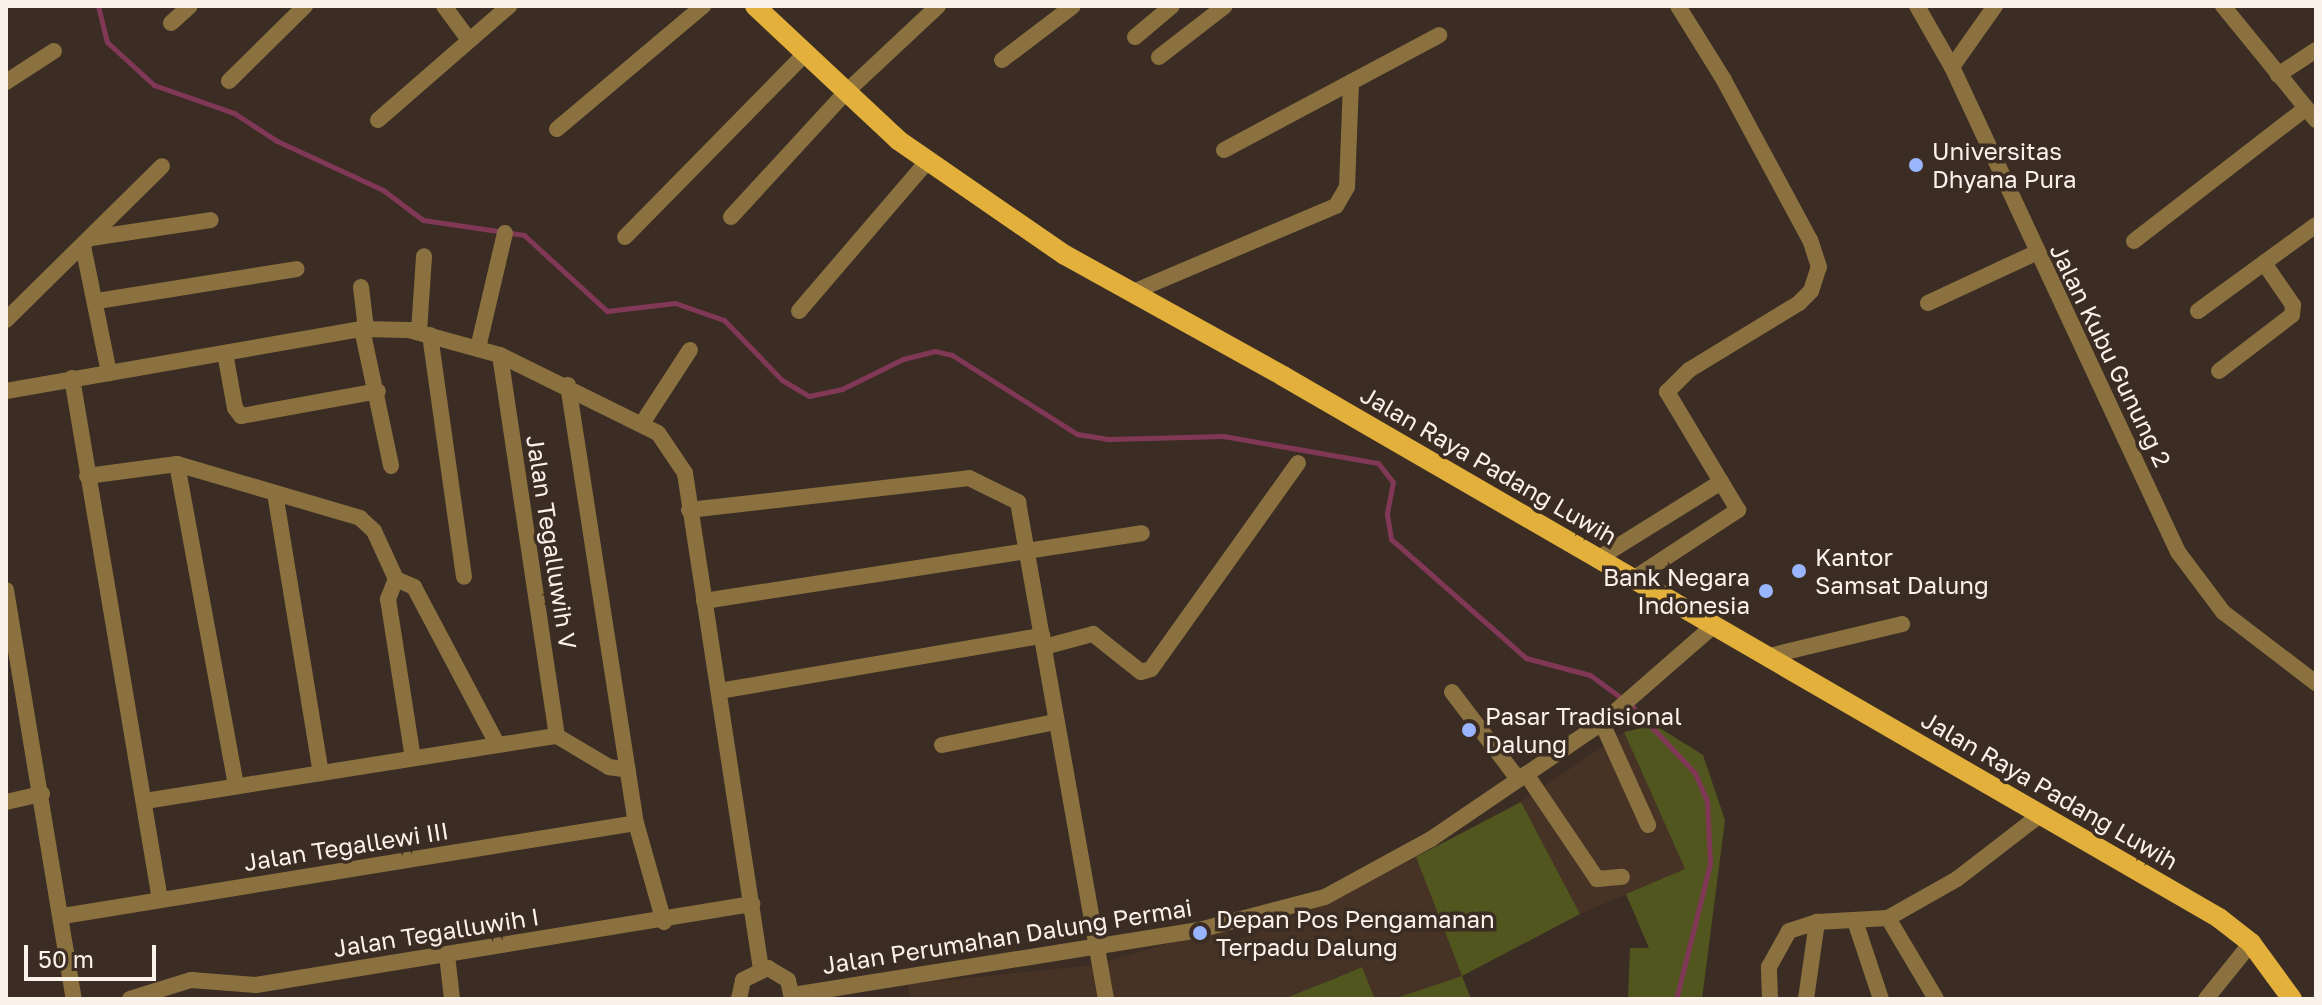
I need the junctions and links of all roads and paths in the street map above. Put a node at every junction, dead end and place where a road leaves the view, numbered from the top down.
1 (190, 6) edge
2 (305, 6) edge
3 (444, 6) edge
4 (509, 6) edge
5 (703, 6) edge
6 (938, 6) edge
7 (1073, 6) edge
8 (1172, 6) edge
9 (1225, 6) edge
10 (1678, 6) edge
11 (1917, 6) edge
12 (1995, 6) edge
13 (2223, 6) edge
14 (765, 10) edge
15 (171, 23) dead end
16 (1439, 35) dead end
17 (1135, 37) dead end
18 (469, 40) junction
19 (2316, 50) edge
20 (54, 51) dead end
21 (804, 55) junction
22 (1159, 57) dead end
23 (1002, 60) dead end
24 (1952, 67) junction
25 (2278, 75) junction
26 (229, 81) dead end
27 (6, 82) edge
28 (1351, 82) junction
29 (844, 94) junction
30 (2311, 114) edge
31 (378, 120) dead end
32 (557, 129) dead end
33 (1224, 150) dead end
34 (926, 163) junction
35 (162, 166) dead end
36 (731, 217) dead end
37 (211, 220) dead end
38 (2316, 225) edge
39 (505, 233) dead end
40 (625, 237) dead end
41 (2134, 241) dead end
42 (87, 242) junction
43 (2035, 253) junction
44 (424, 256) dead end
45 (2264, 263) junction
46 (296, 269) dead end
47 (361, 287) dead end
48 (1133, 292) junction
49 (97, 301) junction
50 (1928, 303) dead end
51 (799, 311) dead end
52 (2198, 311) dead end
53 (6, 320) edge
54 (364, 329) junction
55 (425, 334) junction
56 (478, 348) junction
57 (690, 350) dead end
58 (225, 353) junction
59 (500, 355) junction
60 (2219, 371) dead end
61 (109, 373) junction
62 (72, 378) junction
63 (568, 385) junction
64 (6, 391) edge
65 (378, 391) junction
66 (643, 422) junction
67 (1298, 463) dead end
68 (177, 464) junction
69 (391, 466) dead end
70 (87, 476) junction
71 (1721, 482) junction
72 (275, 493) junction
73 (689, 510) junction
74 (1142, 533) dead end
75 (1030, 549) junction
76 (1599, 558) junction
77 (464, 577) dead end
78 (396, 579) junction
79 (1633, 579) junction
80 (6, 590) edge
81 (704, 601) junction
82 (1902, 624) dead end
83 (1713, 626) junction
84 (1043, 641) junction
85 (1769, 656) junction
86 (2316, 683) edge
87 (719, 691) junction
88 (1452, 692) dead end
89 (1055, 722) junction
90 (1602, 723) junction
91 (557, 736) junction
92 (497, 744) junction
93 (942, 745) dead end
94 (413, 758) junction
95 (628, 770) junction
96 (321, 773) junction
97 (1522, 777) junction
98 (236, 786) junction
99 (42, 794) junction
100 (145, 801) junction
101 (6, 802) edge
102 (2041, 814) junction
103 (636, 823) junction
104 (1648, 825) dead end
105 (1622, 877) dead end
106 (160, 900) junction
107 (752, 904) junction
108 (63, 916) junction
109 (1888, 918) junction
110 (664, 922) junction
111 (1817, 922) junction
112 (1856, 924) junction
113 (2251, 943) junction
114 (1098, 946) junction
115 (447, 955) junction
116 (761, 969) junction
117 (793, 997) edge
118 (74, 999) edge
119 (130, 999) edge
120 (452, 999) edge
121 (739, 999) edge
122 (1106, 999) edge
123 (1770, 999) edge
124 (1806, 999) edge
125 (1881, 999) edge
126 (1936, 999) edge
127 (2206, 999) edge
128 (2292, 999) edge

1 - 15 street
2 - 26 street
3 - 18 street
4 - 18 street
5 - 32 street
6 - 29 street
7 - 23 street
8 - 17 street
9 - 22 street
10 - 71 street
11 - 24 street, Jalan Kubu Gunung 2
12 - 24 street
13 - 25 street
14 - 21 main road, Jalan Raya Padang Luwih
16 - 28 street
18 - 31 street
19 - 25 street
20 - 27 street
21 - 29 main road, Jalan Raya Padang Luwih
21 - 40 street
24 - 43 street, Jalan Kubu Gunung 2
25 - 30 street
28 - 33 street
28 - 48 street
29 - 34 main road, Jalan Raya Padang Luwih
29 - 36 street
30 - 41 street
34 - 48 main road, Jalan Raya Padang Luwih
34 - 51 street
35 - 42 street
37 - 42 street
38 - 45 street
39 - 56 street
42 - 49 street
42 - 53 street
43 - 50 street
43 - 86 street, Jalan Kubu Gunung 2
44 - 55 street
45 - 52 street
45 - 60 street
46 - 49 street
47 - 54 street
48 - 76 main road, Jalan Raya Padang Luwih
49 - 61 street
54 - 55 street
54 - 58 street
54 - 65 street
55 - 56 street
55 - 77 street
56 - 59 street
57 - 66 street
58 - 61 street
58 - 65 street
59 - 63 street
59 - 91 street, Jalan Tegalluwih V
61 - 62 street
62 - 64 street
62 - 70 street
63 - 66 street
63 - 95 street
65 - 69 street
66 - 73 street
67 - 84 street
68 - 70 street
68 - 72 street
68 - 98 street
70 - 100 street
71 - 76 street
71 - 79 street
72 - 78 street
72 - 96 street
73 - 75 street
73 - 81 street
74 - 75 street
75 - 81 street
75 - 84 street
76 - 79 main road, Jalan Raya Padang Luwih
78 - 92 street
78 - 94 street
79 - 83 main road, Jalan Raya Padang Luwih
80 - 99 street
81 - 87 street
82 - 85 street
83 - 85 main road, Jalan Raya Padang Luwih
83 - 90 street, Jalan Perumahan Dalung Permai
84 - 87 street
84 - 89 street
85 - 102 main road, Jalan Raya Padang Luwih
87 - 107 street
88 - 97 street
89 - 93 street
89 - 114 street
90 - 97 street, Jalan Perumahan Dalung Permai
90 - 104 street
91 - 92 street
91 - 95 street
92 - 94 street
94 - 96 street
95 - 103 street
96 - 98 street
97 - 105 street
97 - 114 street, Jalan Perumahan Dalung Permai
98 - 100 street
99 - 101 street
99 - 108 street
100 - 106 street
102 - 109 street
102 - 113 main road, Jalan Raya Padang Luwih
103 - 106 street, Jalan Tegallewi III
103 - 110 street
106 - 108 street, Jalan Tegallewi III
107 - 110 street, Jalan Tegalluwih I
107 - 116 street
108 - 118 street
109 - 112 street
109 - 126 street
110 - 115 street, Jalan Tegalluwih I
111 - 112 street
111 - 123 street
111 - 124 street
112 - 125 street
113 - 127 street
113 - 128 main road, Jalan Raya Padang Luwih
114 - 117 street, Jalan Perumahan Dalung Permai
114 - 122 street
115 - 119 street, Jalan Tegalluwih I
115 - 120 street
116 - 117 street
116 - 121 street

